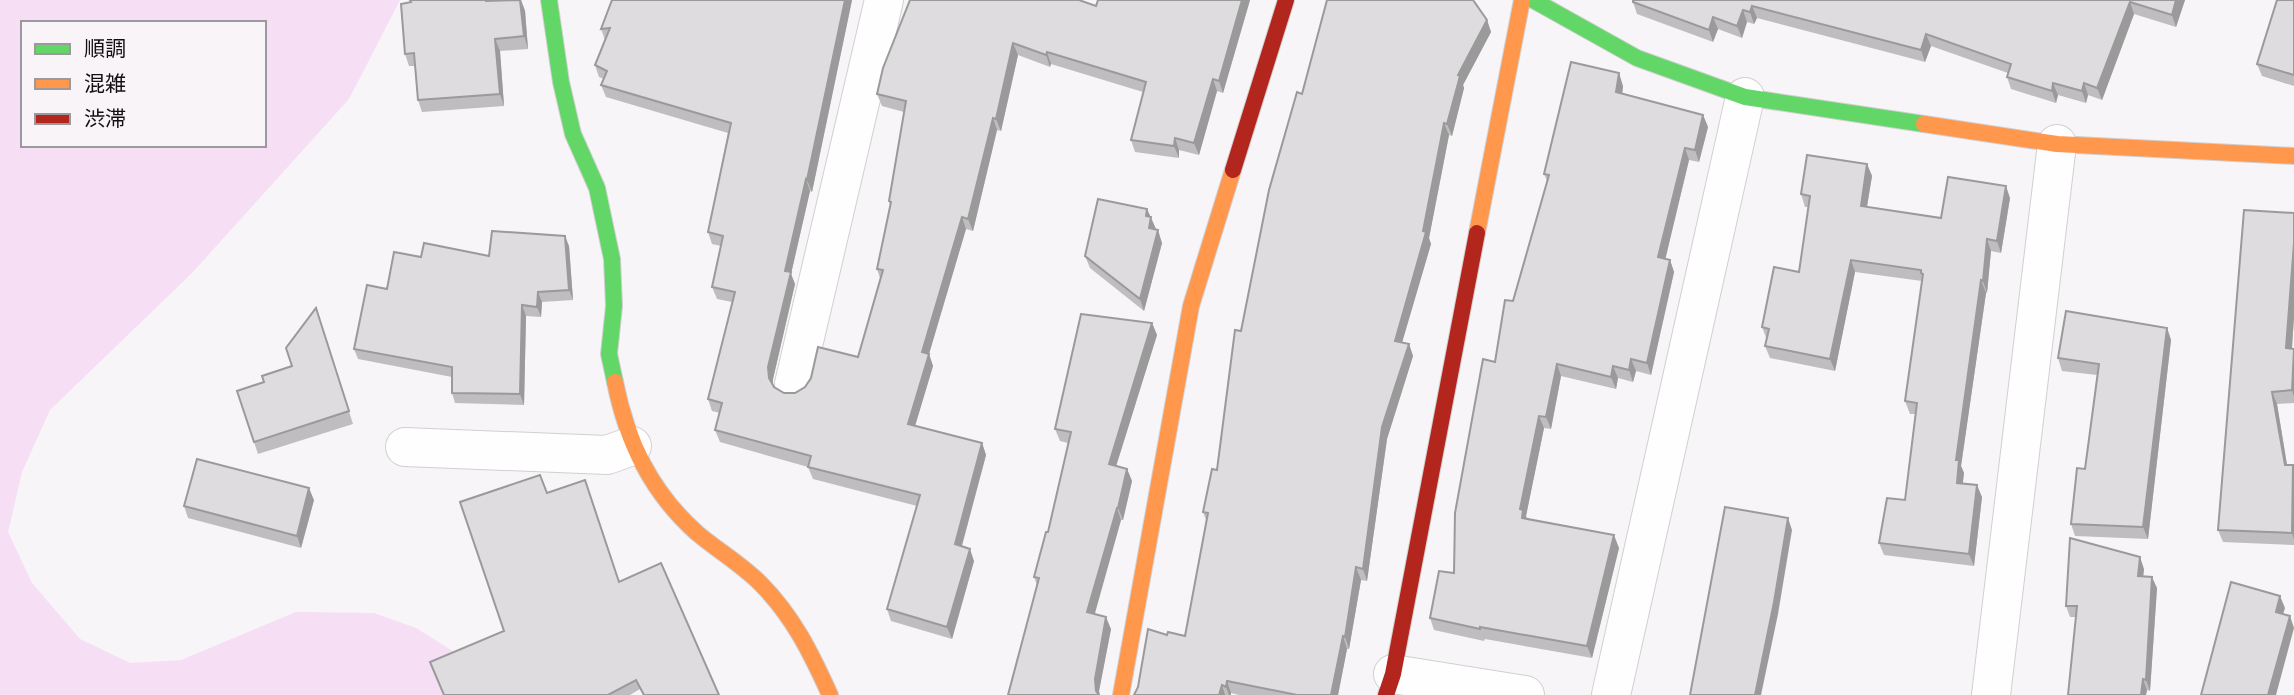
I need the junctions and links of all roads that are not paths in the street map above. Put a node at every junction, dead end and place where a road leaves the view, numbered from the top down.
1 (549, 0) edge
2 (884, 0) edge
3 (1286, 0) edge
4 (1522, 0) edge
5 (1533, 0) edge
6 (1745, 97) junction
7 (2057, 144) junction
8 (2294, 156) edge
9 (794, 384) dead end
10 (632, 446) junction
11 (405, 447) dead end
12 (1389, 685) edge
13 (830, 695) edge
14 (1121, 695) edge
15 (1525, 695) edge
16 (1611, 695) edge
17 (1991, 695) edge

1 - 10 street
2 - 9 street
3 - 14 street
4 - 12 street
5 - 6 street
6 - 7 street
6 - 16 street
7 - 8 street
7 - 17 street
10 - 11 street
10 - 13 street
12 - 15 street

